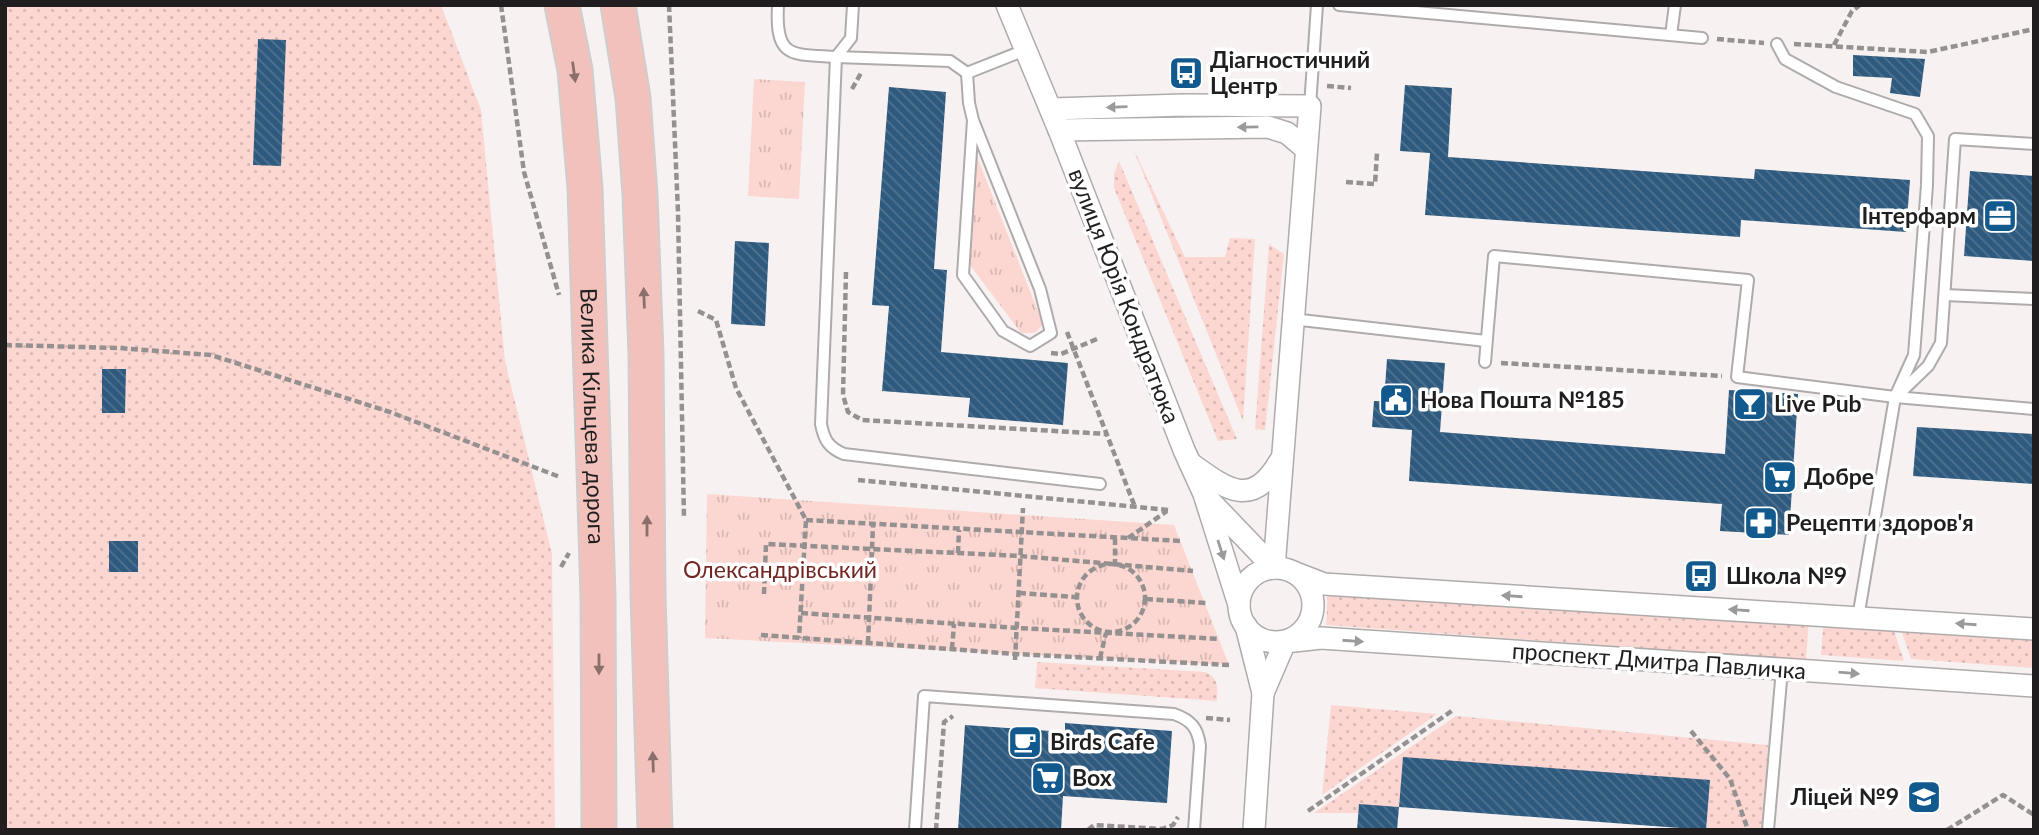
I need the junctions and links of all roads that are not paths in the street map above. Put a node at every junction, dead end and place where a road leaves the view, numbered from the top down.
1 (562, 5) edge
2 (618, 5) edge
3 (778, 5) edge
4 (853, 5) edge
5 (1007, 5) edge
6 (1317, 5) edge
7 (1339, 5) edge
8 (1675, 5) edge
9 (1671, 35) junction
10 (1702, 38) road end
11 (1777, 44) road end
12 (1026, 50) junction
13 (836, 57) junction
14 (967, 73) junction
15 (1310, 106) junction
16 (1051, 108) junction
17 (973, 120) junction
18 (1059, 130) junction
19 (2034, 144) edge
20 (1306, 149) junction
21 (1945, 295) junction
22 (2034, 299) edge
23 (1292, 319) junction
24 (1486, 341) junction
25 (1485, 362) road end
26 (1895, 397) junction
27 (2034, 409) edge
28 (1281, 459) junction
29 (1189, 463) junction
30 (1100, 484) dead end
31 (1204, 494) junction
32 (1283, 570) junction
33 (1239, 605) junction
34 (1858, 618) junction
35 (1245, 626) junction
36 (2034, 629) edge
37 (1285, 642) junction
38 (1782, 669) junction
39 (2034, 686) edge
40 (1263, 693) junction
41 (599, 830) edge
42 (655, 830) edge
43 (915, 830) edge
44 (1194, 830) edge
45 (1254, 830) edge
46 (1768, 830) edge

1 -> 41 main road, Велика Кільцева дорога
42 -> 2 main road
3 - 13 lane
4 - 13 lane
5 - 12 street, вулиця Юрія Кондратюка
6 - 15 lane
7 - 9 lane
8 - 9 lane
9 - 10 lane
11 - 26 lane
12 - 14 lane
12 - 16 street, вулиця Юрія Кондратюка
13 - 14 lane
13 - 30 lane
14 - 17 lane
15 -> 16 street
15 - 20 street
16 - 18 street, вулиця Юрія Кондратюка
17 - 17 lane
20 -> 18 street
18 - 29 street, вулиця Юрія Кондратюка
19 - 21 lane
20 - 23 street
21 - 22 lane
21 - 26 lane
23 - 24 lane
23 - 28 street
24 - 25 lane
24 - 26 lane
26 - 27 lane
26 - 34 lane
28 - 29 street
28 - 32 street
29 - 31 street, вулиця Юрія Кондратюка
31 - 32 street, вулиця Юрія Кондратюка
31 -> 33 street, вулиця Юрія Кондратюка
32 - 33 street
34 -> 32 street
32 - 37 street
33 - 35 street
36 -> 34 street
35 - 37 street
35 - 40 street
37 -> 38 street, проспект Дмитра Павличка
37 - 40 street
38 -> 39 street, проспект Дмитра Павличка
38 - 46 lane
40 - 45 street
43 - 44 lane

